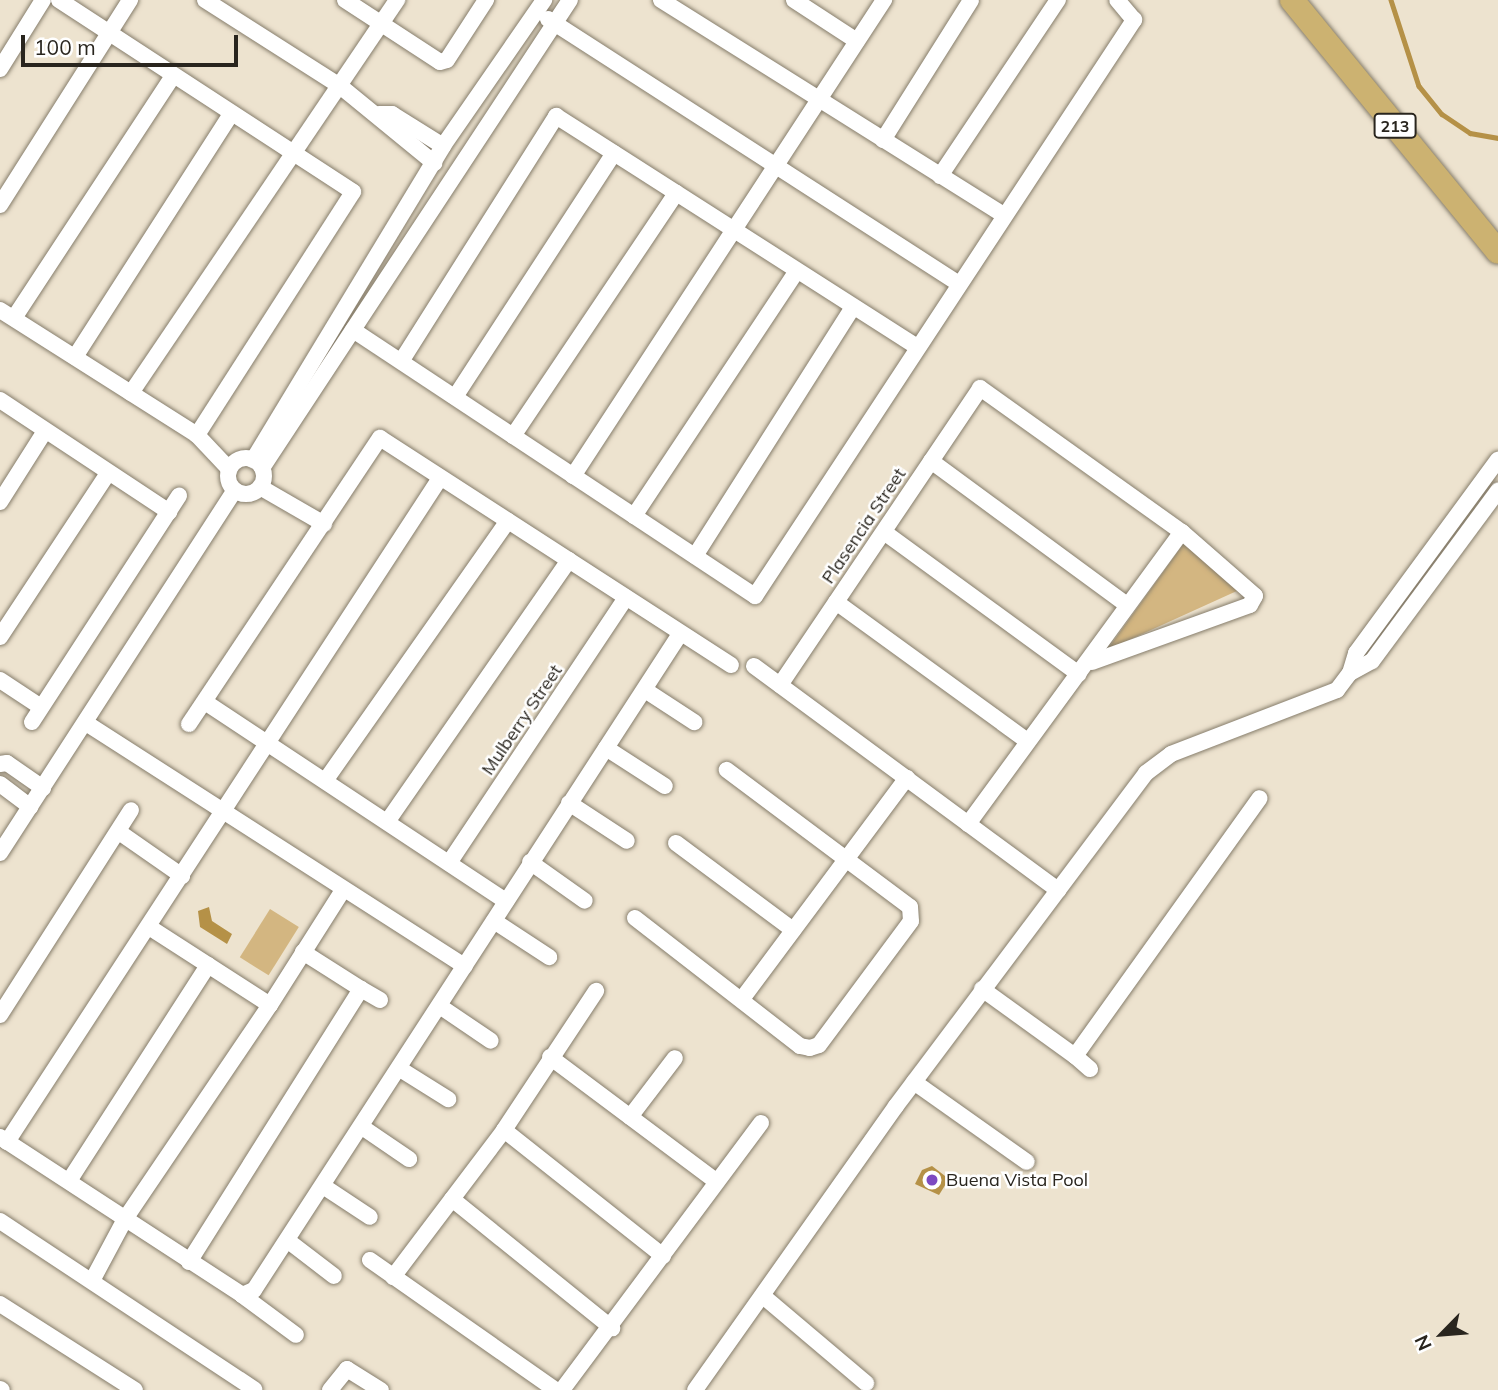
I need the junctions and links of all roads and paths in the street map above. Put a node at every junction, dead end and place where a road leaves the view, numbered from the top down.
1 (43, 0) edge
2 (59, 0) edge
3 (130, 0) edge
4 (205, 0) edge
5 (345, 0) edge
6 (397, 0) edge
7 (486, 0) edge
8 (570, 0) edge
9 (661, 0) edge
10 (794, 0) edge
11 (884, 0) edge
12 (971, 0) edge
13 (1058, 0) edge
14 (1117, 0) edge
15 (1292, 0) edge
16 (540, 6) edge
17 (382, 23) junction
18 (555, 23) junction
19 (107, 32) junction
20 (857, 41) junction
21 (0, 69) edge
22 (173, 76) junction
23 (340, 86) junction
24 (819, 99) junction
25 (231, 114) junction
26 (379, 114) junction
27 (883, 139) junction
28 (443, 146) junction
29 (614, 153) junction
30 (293, 155) junction
31 (434, 163) junction
32 (777, 166) junction
33 (940, 176) junction
34 (676, 192) junction
35 (0, 205) edge
36 (1004, 215) junction
37 (735, 231) junction
38 (1498, 252) edge
39 (796, 271) junction
40 (958, 284) junction
41 (853, 307) junction
42 (7, 314) edge
43 (353, 330) junction
44 (915, 346) junction
45 (75, 357) junction
46 (401, 360) junction
47 (131, 393) junction
48 (455, 397) junction
49 (0, 400) edge
50 (45, 431) junction
51 (197, 435) junction
52 (513, 436) junction
53 (1498, 460) edge
54 (931, 461) junction
55 (257, 464) junction
56 (229, 469) junction
57 (108, 473) junction
58 (573, 476) junction
59 (440, 478) junction
60 (260, 487) junction
61 (234, 490) junction
62 (1498, 491) edge
63 (179, 496) dead end
64 (0, 502) edge
65 (169, 512) junction
66 (634, 516) junction
67 (508, 521) junction
68 (324, 524) junction
69 (884, 532) junction
70 (1182, 532) junction
71 (695, 556) junction
72 (569, 560) junction
73 (626, 598) junction
74 (836, 602) junction
75 (1127, 605) junction
76 (680, 634) junction
77 (0, 637) edge
78 (1092, 662) junction
79 (731, 665) dead end
80 (754, 666) dead end
81 (1350, 673) junction
82 (1079, 674) junction
83 (0, 680) edge
84 (780, 685) junction
85 (645, 690) junction
86 (205, 702) junction
87 (41, 708) junction
88 (32, 722) dead end
89 (694, 722) dead end
90 (86, 723) junction
91 (189, 724) dead end
92 (1027, 741) junction
93 (266, 742) junction
94 (606, 748) junction
95 (0, 764) edge
96 (727, 771) dead end
97 (907, 778) junction
98 (325, 781) junction
99 (0, 784) edge
100 (665, 786) dead end
101 (43, 788) junction
102 (1260, 798) dead end
103 (569, 803) junction
104 (30, 807) junction
105 (131, 810) dead end
106 (225, 811) junction
107 (387, 822) junction
108 (968, 824) junction
109 (119, 832) junction
110 (627, 841) dead end
111 (676, 843) dead end
112 (0, 853) edge
113 (846, 860) junction
114 (530, 862) junction
115 (449, 863) junction
116 (182, 876) junction
117 (343, 890) junction
118 (1058, 890) junction
119 (506, 901) junction
120 (585, 901) dead end
121 (635, 918) dead end
122 (494, 920) junction
123 (149, 927) junction
124 (793, 930) junction
125 (303, 953) junction
126 (549, 957) dead end
127 (208, 965) junction
128 (465, 966) junction
129 (361, 989) junction
130 (982, 989) junction
131 (596, 991) dead end
132 (743, 999) junction
133 (380, 1000) dead end
134 (270, 1005) junction
135 (441, 1007) junction
136 (0, 1015) edge
137 (491, 1041) dead end
138 (1075, 1056) junction
139 (550, 1057) junction
140 (675, 1058) dead end
141 (400, 1069) junction
142 (1090, 1069) dead end
143 (914, 1082) junction
144 (448, 1099) dead end
145 (630, 1117) junction
146 (761, 1123) dead end
147 (362, 1127) junction
148 (504, 1130) junction
149 (4, 1139) edge
150 (409, 1159) dead end
151 (1027, 1162) dead end
152 (69, 1181) junction
153 (716, 1181) junction
154 (323, 1186) junction
155 (452, 1199) junction
156 (370, 1217) dead end
157 (125, 1219) junction
158 (0, 1221) edge
159 (287, 1240) junction
160 (663, 1256) junction
161 (370, 1260) dead end
162 (189, 1262) junction
163 (334, 1276) dead end
164 (393, 1277) junction
165 (93, 1279) junction
166 (242, 1295) junction
167 (763, 1296) junction
168 (0, 1304) edge
169 (611, 1328) junction
170 (296, 1335) dead end
171 (866, 1383) dead end
172 (244, 1386) edge
173 (703, 1387) edge
174 (135, 1390) edge
175 (330, 1390) edge
176 (381, 1390) edge
177 (556, 1390) edge
178 (562, 1390) edge

1 - 21 street
2 - 19 street
3 - 19 street
4 - 23 street
5 - 17 street
6 - 17 street
7 - 17 street
8 - 18 street
9 - 24 street
10 - 20 street
11 - 20 street
12 - 27 street
13 - 33 street
14 - 36 street
15 - 38 main road, 213
16 - 18 street
16 - 28 street
17 - 23 street
18 - 32 street
18 - 43 street
19 - 22 street
19 - 35 street
20 - 24 street
22 - 25 street
22 - 42 street
23 - 26 street
23 - 30 street
24 - 27 street
24 - 32 street
25 - 30 street
25 - 45 street
26 - 28 street
26 - 31 street
27 - 33 street
28 - 31 street
29 - 34 street
29 - 46 street
29 - 48 street
30 - 47 street
30 - 51 street
31 - 55 street
32 - 37 street
32 - 40 street
33 - 36 street
34 - 37 street
34 - 52 street
36 - 40 street
37 - 39 street
37 - 58 street
39 - 41 street
39 - 66 street
40 - 44 street
41 - 44 street
41 - 71 street
42 - 45 street
43 - 46 street
43 - 55 street
44 - 71 street
45 - 47 street
46 - 48 street
47 - 51 street
48 - 52 street
49 - 50 street
50 - 57 street
50 - 64 street
51 - 56 street
52 - 58 street
53 - 81 street
54 - 69 street, Plasencia Street
54 - 70 street, Plasencia Street
54 - 75 street
55 - 56 street
55 - 60 street
56 - 61 street
57 - 65 street
57 - 77 street
58 - 66 street
59 - 67 street
59 - 68 street
59 - 93 street
60 - 61 street
60 - 68 street
61 - 90 street
62 - 81 street
63 - 65 street
65 - 87 street
66 - 71 street
67 - 72 street
67 - 98 street
68 - 86 street
69 - 74 street, Plasencia Street
69 - 82 street
70 - 75 street
70 - 78 street
72 - 73 street
72 - 107 street
73 - 76 street
73 - 115 street, Mulberry Street
74 - 84 street, Plasencia Street
74 - 92 street
75 - 78 street
76 - 79 street
76 - 85 street
78 - 82 street
80 - 84 street
81 - 118 street
82 - 92 street
83 - 87 street
84 - 97 street
85 - 89 street
85 - 94 street
86 - 91 street
86 - 93 street
87 - 88 street
90 - 101 street
90 - 106 street
92 - 108 street
93 - 98 street
93 - 106 street
94 - 100 street
94 - 103 street
95 - 101 street
96 - 113 street
97 - 108 street
97 - 113 street
98 - 107 street
99 - 104 street
101 - 104 street
102 - 138 street
103 - 110 street
103 - 114 street
104 - 112 street
105 - 109 street
106 - 116 street
106 - 117 street
107 - 115 street
108 - 118 street
109 - 116 street
109 - 136 street
111 - 124 street
113 - 124 street
113 - 132 street
114 - 119 street
114 - 120 street
115 - 119 street
116 - 123 street
117 - 125 street
117 - 128 street
118 - 130 street
119 - 122 street
121 - 132 street
122 - 126 street
122 - 128 street
123 - 127 street
123 - 149 street
124 - 132 street
125 - 129 street
125 - 134 street
127 - 134 street
127 - 152 street
128 - 135 street
129 - 133 street
129 - 162 street
130 - 138 street
130 - 143 street
131 - 139 street
134 - 157 street
135 - 137 street
135 - 141 street
138 - 142 street
139 - 145 street
139 - 148 street
140 - 145 street
141 - 144 street
141 - 147 street
143 - 151 street
143 - 167 street
145 - 153 street
146 - 153 street
147 - 150 street
147 - 154 street
148 - 155 street
148 - 160 street
149 - 152 street
152 - 157 street
153 - 160 street
154 - 156 street
154 - 159 street
155 - 164 street
155 - 169 street
157 - 162 street
157 - 165 street
158 - 165 street
159 - 163 street
159 - 166 street
160 - 169 street
161 - 164 street
162 - 166 street
164 - 177 street
165 - 172 street
166 - 170 street
167 - 171 street
167 - 173 street
168 - 174 street
169 - 178 street
175 - 176 street

